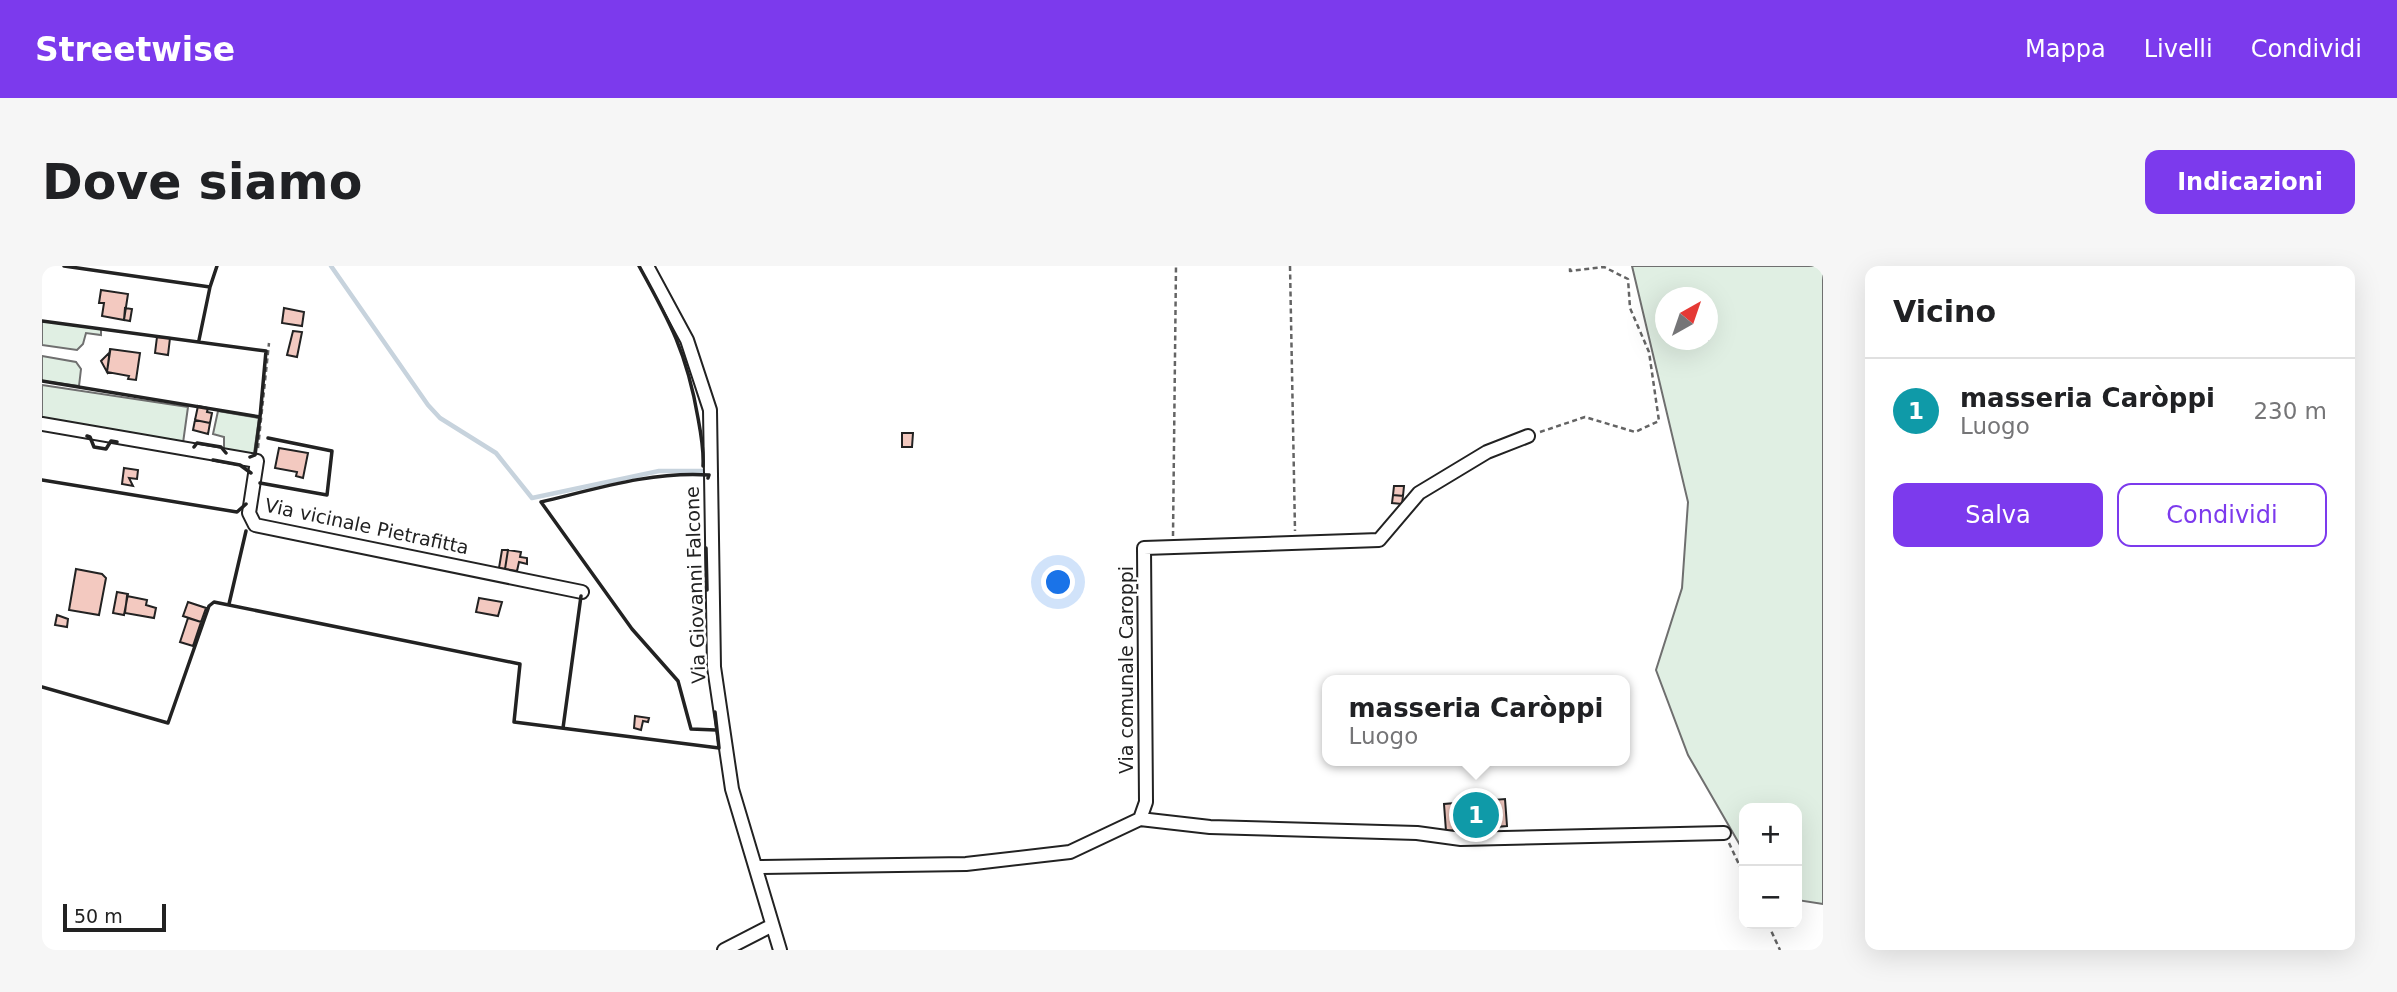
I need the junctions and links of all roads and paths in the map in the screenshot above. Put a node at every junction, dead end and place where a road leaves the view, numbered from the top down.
1 (647, 266) edge
2 (1176, 266) edge
3 (1290, 266) edge
4 (1570, 266) edge
5 (269, 344) dead end
6 (42, 424) edge
7 (1528, 436) joint
8 (257, 461) junction
9 (1295, 541) junction
10 (1173, 547) junction
11 (582, 592) dead end
12 (1140, 819) junction
13 (1724, 833) joint
14 (1740, 866) edge
15 (757, 867) junction
16 (771, 926) junction
17 (1770, 929) edge
18 (724, 950) edge
19 (779, 950) edge
20 (1780, 950) edge

1 - 15 street, Via Giovanni Falcone
2 - 10 path
3 - 9 path
4 - 7 path
5 - 8 path
6 - 8 street
7 - 9 street, Via comunale Caroppi
8 - 11 street, Via vicinale Pietrafitta
9 - 10 street, Via comunale Caroppi
10 - 12 street, Via comunale Caroppi
12 - 13 street
12 - 15 street
13 - 14 path
15 - 16 street, Via Giovanni Falcone
16 - 18 street
16 - 19 street, Via Giovanni Falcone
17 - 20 path

